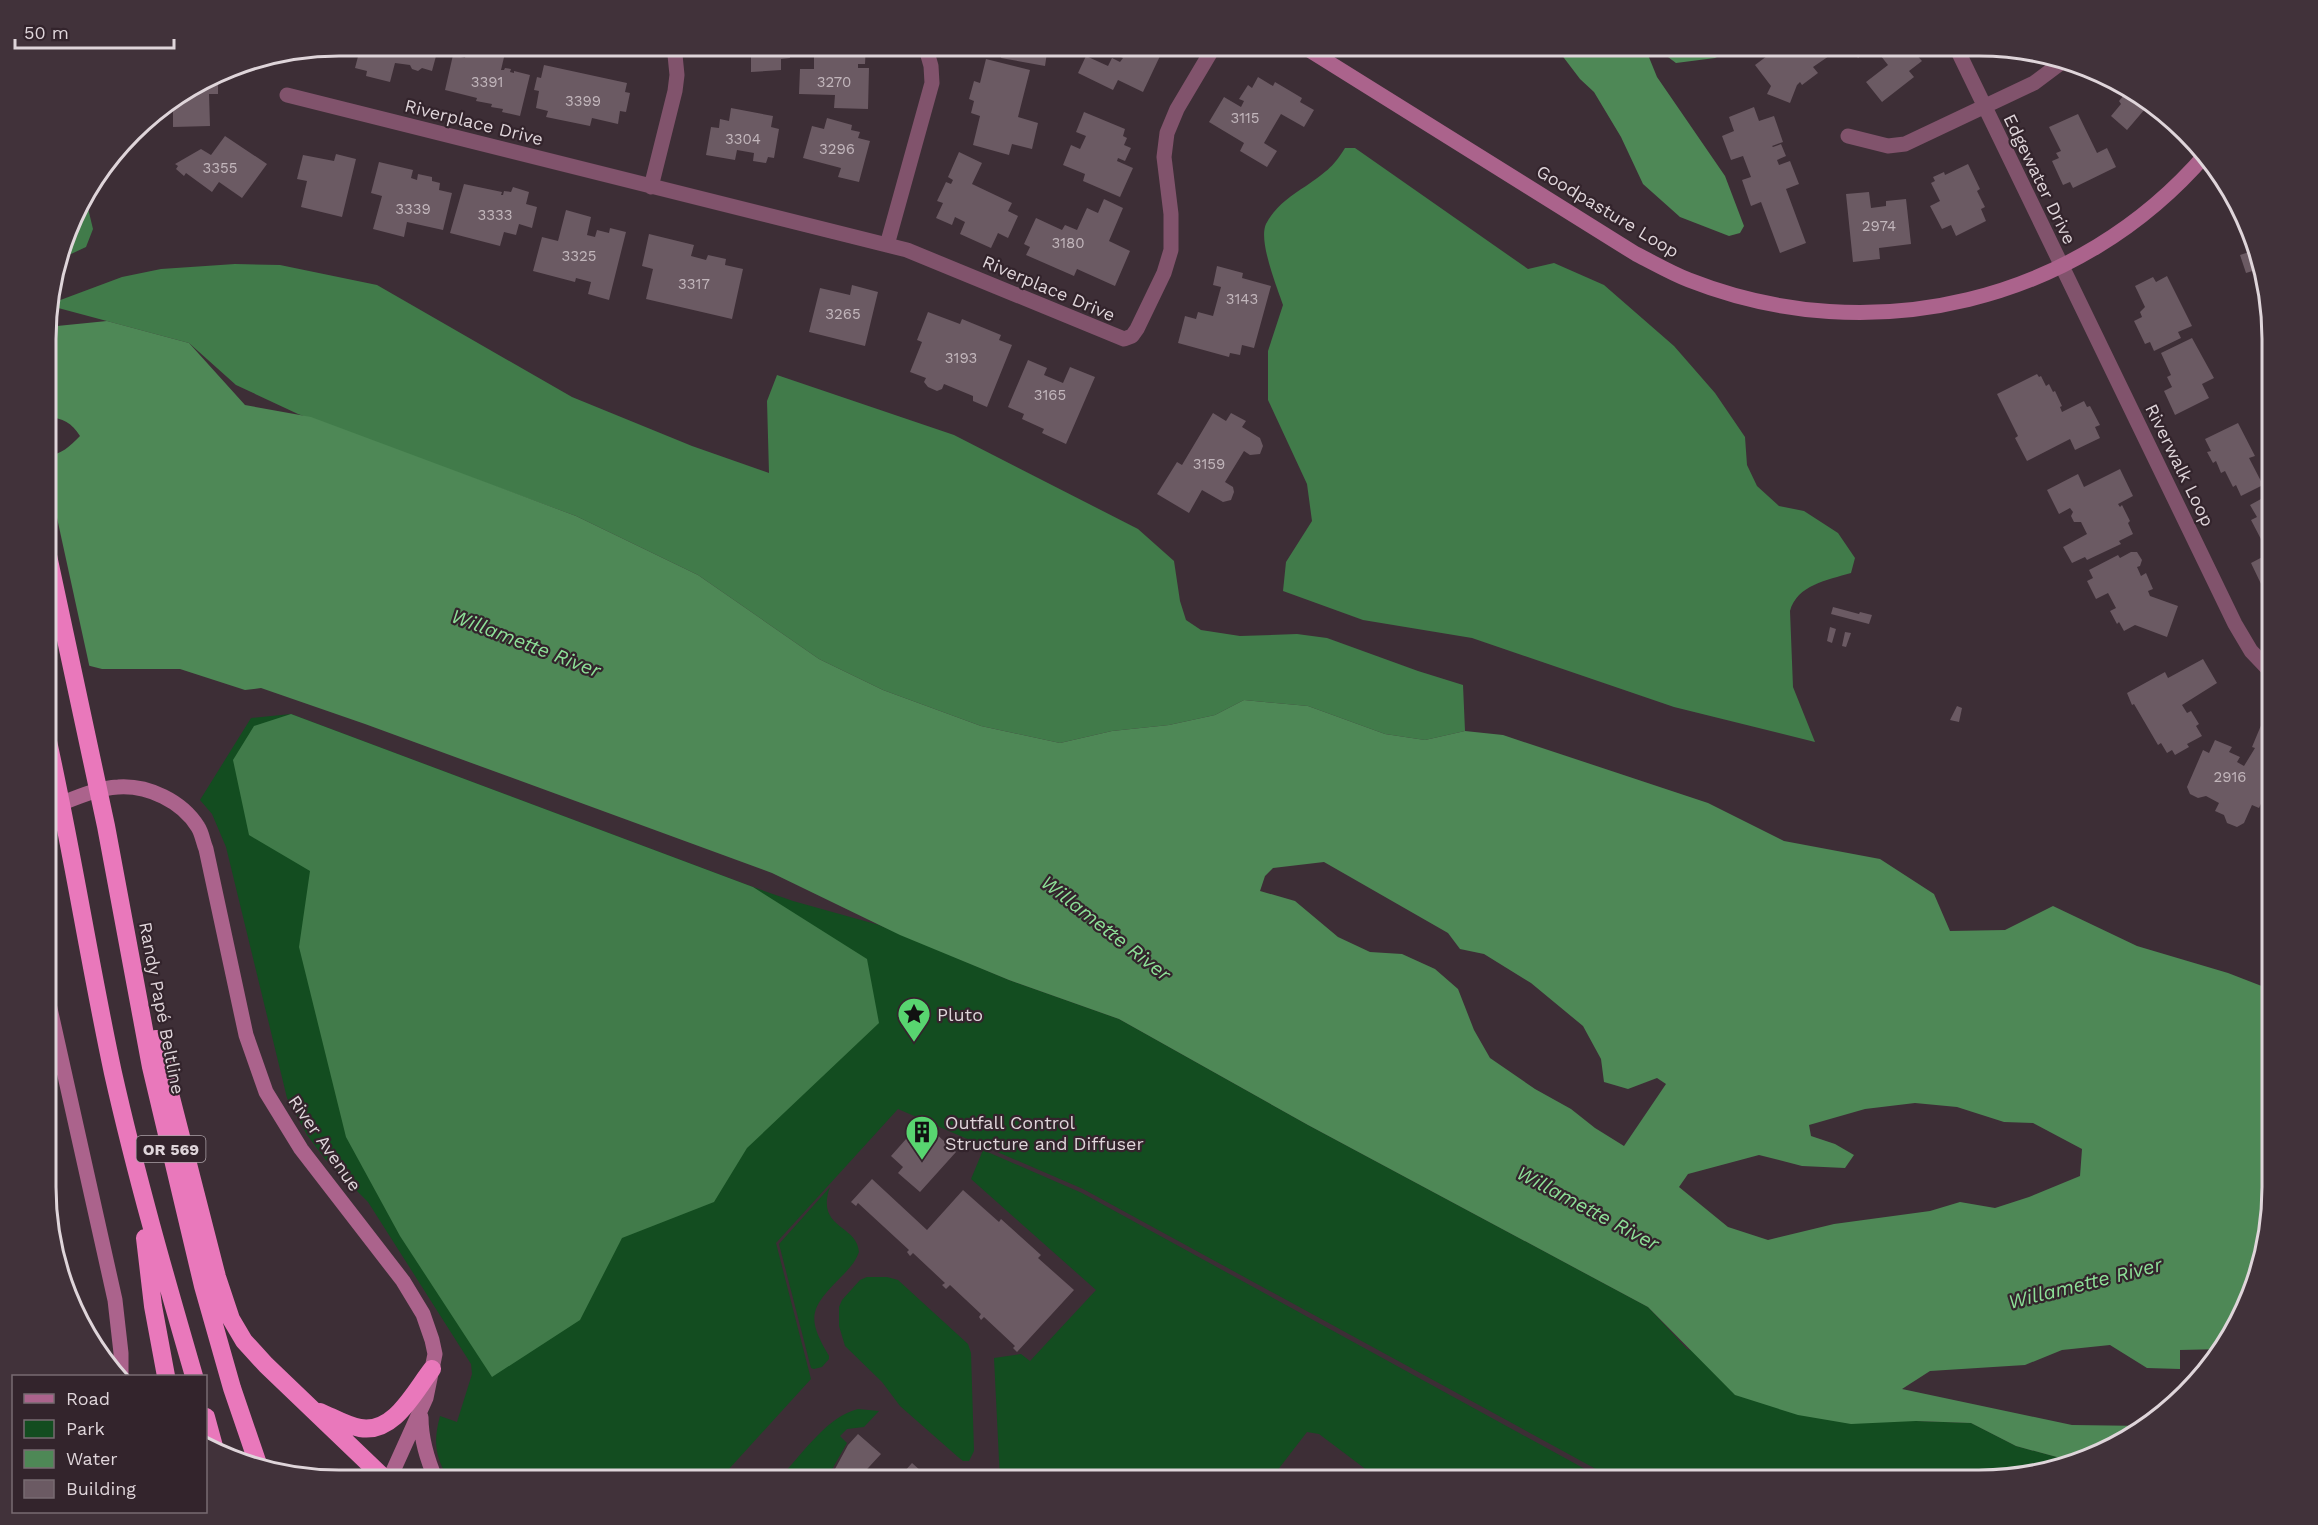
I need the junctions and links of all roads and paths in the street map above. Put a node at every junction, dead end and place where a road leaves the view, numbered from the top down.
1 (675, 56) edge
2 (928, 56) edge
3 (1209, 56) edge
4 (1319, 56) edge
5 (1960, 56) edge
6 (2056, 66) edge
7 (287, 95) dead end
8 (1984, 107) junction
9 (1848, 136) dead end
10 (2199, 161) edge
11 (651, 187) junction
12 (887, 245) junction
13 (2061, 267) junction
14 (56, 593) edge
15 (2262, 663) edge
16 (56, 779) edge
17 (56, 806) edge
18 (128, 941) junction
19 (56, 1035) edge
20 (139, 1186) junction
21 (121, 1367) edge
22 (432, 1369) junction
23 (166, 1375) edge
24 (193, 1375) edge
25 (308, 1407) junction
26 (422, 1411) junction
27 (207, 1421) edge
28 (212, 1440) edge
29 (256, 1457) edge
30 (376, 1470) edge
31 (392, 1470) edge
32 (431, 1470) edge

1 - 11 street
2 - 12 street
3 - 12 street, Riverplace Drive
4 - 13 street, Goodpasture Loop
5 - 8 street, Edgewater Drive
6 - 8 street, Edgewater Drive
7 - 11 street, Riverplace Drive
8 - 9 street, Edgewater Drive
8 - 13 street, Edgewater Drive
10 - 13 street, Goodpasture Loop
11 - 12 street, Riverplace Drive
13 - 15 street, Riverwalk Loop
14 - 18 highway, Randy Papé Beltline / OR 569
16 - 20 highway, OR 569
17 - 22 street, River Avenue
18 - 25 highway
18 - 29 highway, Randy Papé Beltline / OR 569
19 - 21 street
20 - 23 highway
20 - 24 highway, OR 569
22 - 25 highway
22 - 26 street, River Avenue
25 - 30 highway
26 - 31 street, River Avenue
26 - 32 street
27 - 28 highway

